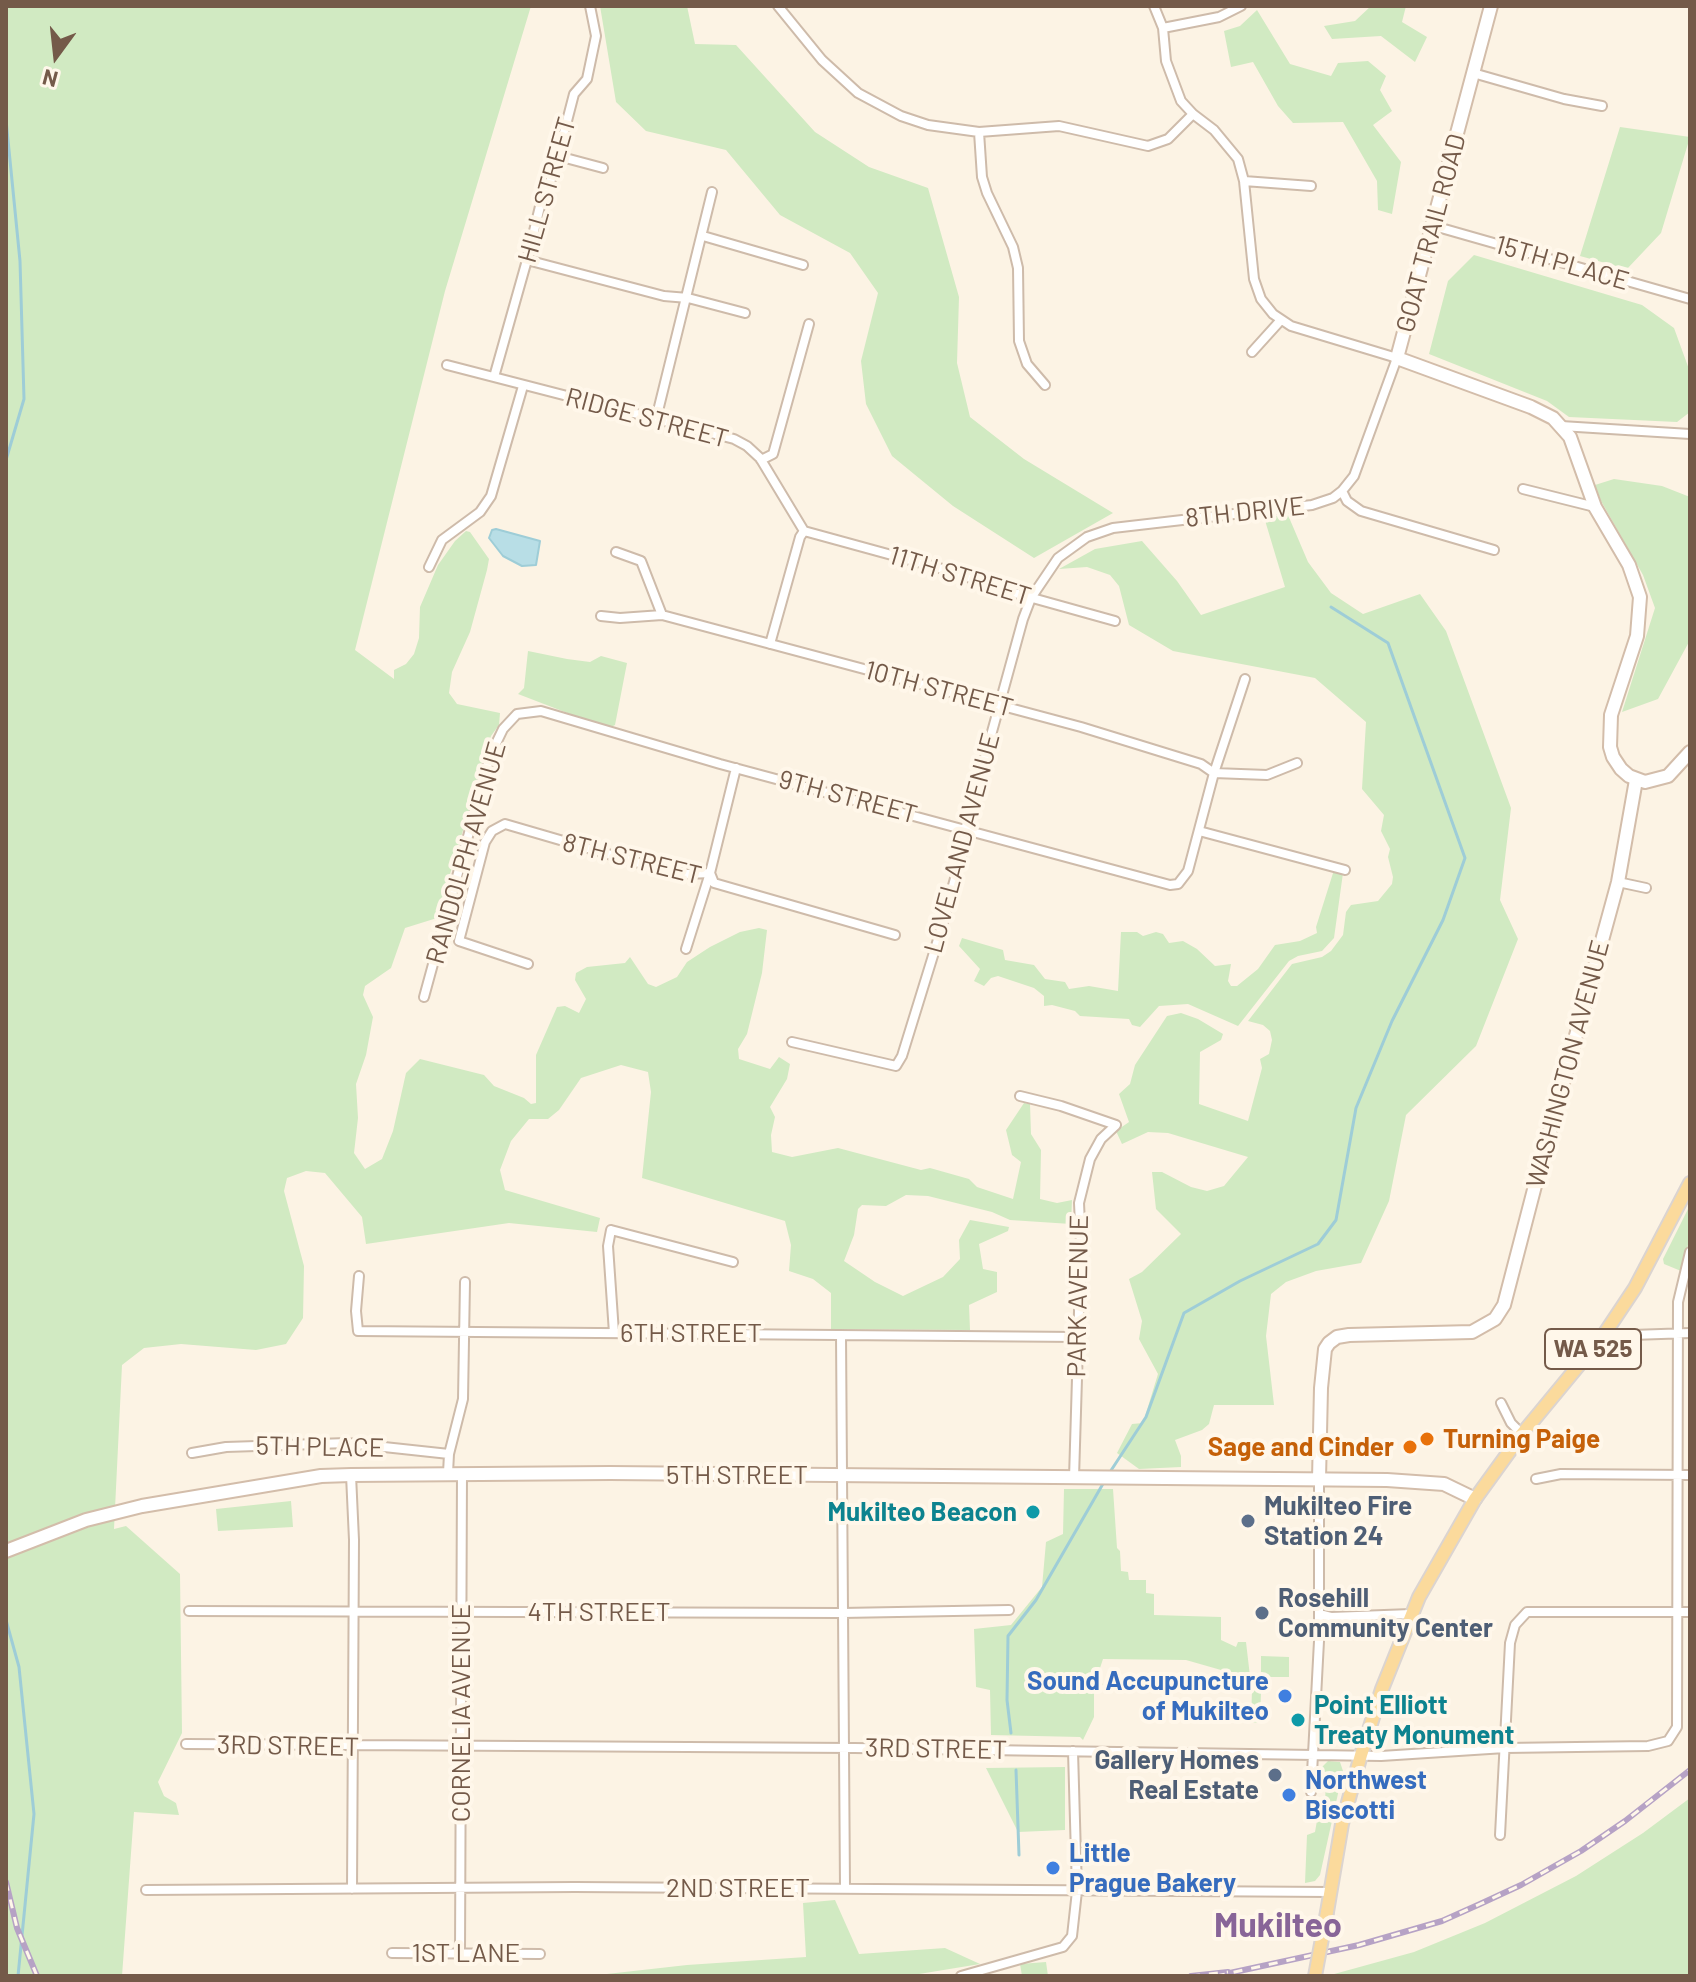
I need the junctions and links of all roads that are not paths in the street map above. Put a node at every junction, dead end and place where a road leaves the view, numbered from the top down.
1 (590, 6) edge
2 (778, 6) edge
3 (1154, 6) edge
4 (1241, 6) edge
5 (1491, 6) edge
6 (1163, 28) junction
7 (1473, 73) junction
8 (1602, 106) dead end
9 (1193, 114) junction
10 (979, 132) junction
11 (558, 156) junction
12 (603, 168) dead end
13 (1244, 181) junction
14 (1311, 186) dead end
15 (712, 192) dead end
16 (1434, 226) junction
17 (703, 236) junction
18 (527, 260) junction
19 (803, 265) dead end
20 (688, 298) junction
21 (1690, 299) edge
22 (745, 313) dead end
23 (1280, 321) junction
24 (809, 324) dead end
25 (1252, 352) dead end
26 (1397, 358) junction
27 (447, 365) dead end
28 (494, 377) junction
29 (1045, 385) dead end
30 (523, 386) junction
31 (656, 419) junction
32 (1561, 426) junction
33 (1690, 434) edge
34 (761, 460) junction
35 (1523, 489) dead end
36 (1342, 491) junction
37 (1595, 507) junction
38 (804, 531) junction
39 (1494, 550) dead end
40 (616, 552) dead end
41 (429, 567) dead end
42 (1031, 598) junction
43 (662, 615) junction
44 (601, 616) dead end
45 (1115, 621) dead end
46 (770, 644) junction
47 (1245, 679) dead end
48 (1001, 705) junction
49 (517, 714) joint
50 (1690, 752) edge
51 (1297, 763) dead end
52 (736, 768) junction
53 (1214, 773) junction
54 (1636, 780) junction
55 (505, 824) joint
56 (965, 830) junction
57 (1199, 831) junction
58 (1345, 870) dead end
59 (710, 873) junction
60 (1618, 882) junction
61 (1646, 888) dead end
62 (895, 935) dead end
63 (686, 949) dead end
64 (528, 964) dead end
65 (424, 997) dead end
66 (792, 1042) dead end
67 (1020, 1096) dead end
68 (1690, 1183) edge
69 (1690, 1252) edge
70 (733, 1262) dead end
71 (359, 1276) dead end
72 (465, 1282) dead end
73 (464, 1332) junction
74 (614, 1333) junction
75 (1676, 1333) junction
76 (1690, 1333) edge
77 (841, 1335) junction
78 (1603, 1336) junction
79 (1078, 1337) junction
80 (1501, 1403) dead end
81 (1522, 1434) junction
82 (192, 1453) dead end
83 (449, 1454) junction
84 (448, 1473) junction
85 (462, 1473) junction
86 (351, 1475) junction
87 (842, 1475) junction
88 (1690, 1475) edge
89 (1676, 1476) junction
90 (1074, 1478) junction
91 (1319, 1479) junction
92 (1536, 1479) dead end
93 (1475, 1499) junction
94 (6, 1551) edge
95 (353, 1610) junction
96 (1009, 1610) dead end
97 (189, 1611) dead end
98 (461, 1611) junction
99 (1690, 1612) edge
100 (842, 1613) junction
101 (1678, 1613) junction
102 (1319, 1614) junction
103 (1411, 1614) junction
104 (186, 1744) dead end
105 (352, 1747) junction
106 (460, 1747) junction
107 (1505, 1748) junction
108 (843, 1749) junction
109 (1073, 1751) junction
110 (1314, 1753) junction
111 (1361, 1755) junction
112 (1311, 1792) dead end
113 (1500, 1835) dead end
114 (461, 1887) junction
115 (845, 1887) junction
116 (352, 1889) junction
117 (146, 1890) dead end
118 (1077, 1891) junction
119 (1330, 1892) junction
120 (460, 1952) junction
121 (392, 1953) dead end
122 (540, 1954) dead end
123 (961, 1976) edge
124 (1315, 1976) edge

1 - 11 street, HILL STREET
2 - 10 street
3 - 6 street
4 - 6 street
5 - 7 street, GOAT TRAIL ROAD
6 - 9 street
7 - 8 street
7 - 16 street, GOAT TRAIL ROAD
9 - 10 street
9 - 13 street
10 - 29 street
11 - 12 street
11 - 18 street, HILL STREET
13 - 14 street
13 - 23 street
15 - 17 street
16 - 21 street, 15TH PLACE
16 - 26 street, GOAT TRAIL ROAD
17 - 19 street
17 - 20 street
18 - 20 street
18 - 28 street, HILL STREET
20 - 22 street
20 - 31 street
23 - 25 street
23 - 26 street
24 - 34 street
26 - 32 street, GOAT TRAIL ROAD
26 - 36 street, 8TH DRIVE
27 - 28 street, RIDGE STREET
28 - 30 street, RIDGE STREET
30 - 31 street, RIDGE STREET
30 - 41 street
31 - 34 street, RIDGE STREET
32 - 33 street
32 - 37 street
34 - 38 street, RIDGE STREET
35 - 37 street
36 - 39 street
36 - 42 street, 8TH DRIVE
37 - 54 street
38 - 42 street, 11TH STREET
38 - 46 street
40 - 43 street
42 - 45 street, 11TH STREET
42 - 48 street, LOVELAND AVENUE
43 - 44 street, 10TH STREET
43 - 46 street, 10TH STREET
46 - 48 street, 10TH STREET
47 - 53 street
48 - 53 street, 10TH STREET
48 - 56 street, LOVELAND AVENUE
49 - 52 street, 9TH STREET
49 - 65 street, RANDOLPH AVENUE
50 - 54 street
51 - 53 street
52 - 56 street, 9TH STREET
52 - 59 street
53 - 57 street
54 - 60 street, WASHINGTON AVENUE
55 - 59 street, 8TH STREET
55 - 64 street, RANDOLPH AVENUE
56 - 57 street, 9TH STREET
56 - 66 street, LOVELAND AVENUE
57 - 58 street
59 - 62 street, 8TH STREET
59 - 63 street
60 - 61 street
60 - 91 street, WASHINGTON AVENUE
67 - 79 street, PARK AVENUE
68 - 78 main road, WA 525
69 - 75 street
70 - 74 street
71 - 73 street, 6TH STREET
72 - 73 street
73 - 74 street, 6TH STREET
73 - 83 street
74 - 77 street, 6TH STREET
75 - 76 street
75 - 78 street
75 - 89 street
77 - 79 street, 6TH STREET
77 - 87 street
78 - 81 main road, WA 525
79 - 90 street, PARK AVENUE
80 - 81 street
81 - 93 main road, WA 525
82 - 83 street, 5TH PLACE
83 - 84 street
84 - 85 street, 5TH STREET
84 - 86 street, 5TH STREET
85 - 87 street, 5TH STREET
85 - 98 street, CORNELIA AVENUE
86 - 94 street, 5TH STREET
86 - 95 street
87 - 90 street, 5TH STREET
87 - 100 street
88 - 89 street
89 - 92 street
89 - 101 street
90 - 91 street, 5TH STREET
91 - 93 street, 5TH STREET
91 - 102 street
93 - 103 main road, WA 525
95 - 97 street, 4TH STREET
95 - 98 street, 4TH STREET
95 - 105 street
96 - 100 street, 4TH STREET
98 - 100 street, 4TH STREET
98 - 106 street, CORNELIA AVENUE
99 - 101 street
100 - 108 street
101 - 107 street
101 - 107 street, 3RD STREET
102 - 103 street
102 - 110 street
103 - 111 main road, WA 525
104 - 105 street, 3RD STREET
105 - 106 street, 3RD STREET
105 - 116 street
106 - 108 street, 3RD STREET
106 - 114 street, CORNELIA AVENUE
107 - 111 street, 3RD STREET
107 - 113 street
108 - 109 street, 3RD STREET
108 - 115 street
109 - 110 street, 3RD STREET
109 - 118 street
110 - 111 street, 3RD STREET
110 - 112 street
111 - 119 main road, WA 525
114 - 115 street, 2ND STREET
114 - 116 street, 2ND STREET
114 - 120 street, CORNELIA AVENUE
115 - 118 street, 2ND STREET
116 - 117 street, 2ND STREET
118 - 119 street, 2ND STREET
118 - 123 street
119 - 124 main road, WA 525, bridge
120 - 121 street, 1ST LANE
120 - 122 street, 1ST LANE

